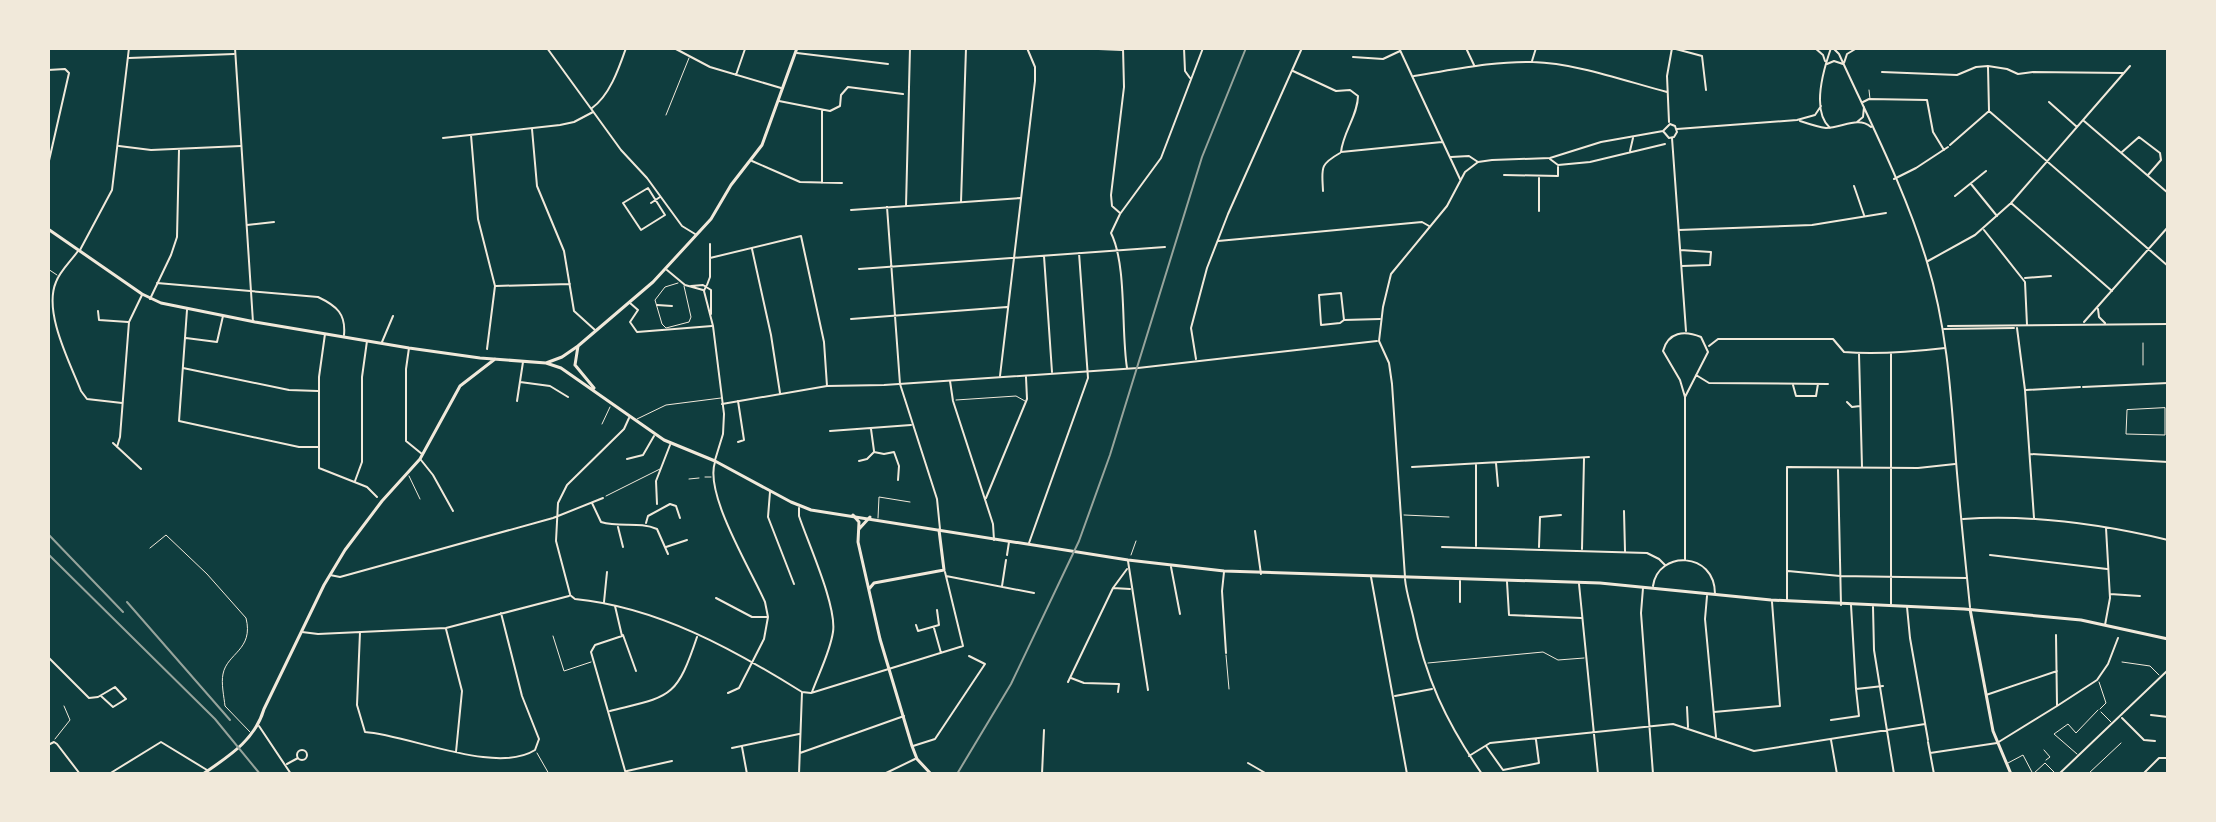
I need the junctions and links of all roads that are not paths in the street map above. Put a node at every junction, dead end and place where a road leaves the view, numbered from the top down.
1 (129, 48) edge
2 (235, 48) edge
3 (547, 48) edge
4 (626, 48) edge
5 (674, 48) edge
6 (910, 48) edge
7 (966, 48) edge
8 (1027, 48) edge
9 (1075, 48) edge
10 (1184, 48) edge
11 (1203, 48) edge
12 (1302, 48) edge
13 (1466, 48) edge
14 (1536, 48) edge
15 (1672, 48) edge
16 (1815, 48) edge
17 (1832, 48) edge
18 (1857, 48) edge
19 (745, 49) edge
20 (1123, 49) edge
21 (1400, 49) edge
22 (796, 50) edge
23 (235, 54) junction
24 (1353, 57) dead end
25 (127, 58) junction
26 (689, 58) junction
27 (1531, 62) junction
28 (888, 64) dead end
29 (1844, 64) junction
30 (1988, 66) junction
31 (2130, 66) dead end
32 (1474, 67) junction
33 (1824, 67) junction
34 (48, 70) edge
35 (1291, 70) junction
36 (1882, 72) dead end
37 (2124, 74) junction
38 (736, 75) junction
39 (1414, 76) junction
40 (1190, 79) junction
41 (2168, 84) edge
42 (782, 88) junction
43 (1706, 90) dead end
44 (1869, 90) dead end
45 (2168, 90) edge
46 (1667, 92) junction
47 (903, 94) joint
48 (908, 94) junction
49 (1869, 99) junction
50 (778, 101) junction
51 (2049, 102) dead end
52 (1863, 104) junction
53 (1821, 106) junction
54 (593, 109) junction
55 (822, 109) junction
56 (1989, 111) junction
57 (666, 115) dead end
58 (1797, 120) junction
59 (2084, 120) junction
60 (1857, 122) junction
61 (1670, 124) junction
62 (1872, 127) junction
63 (2077, 127) junction
64 (1830, 128) junction
65 (532, 129) junction
66 (1677, 129) junction
67 (1663, 131) junction
68 (471, 135) junction
69 (1634, 136) junction
70 (443, 138) dead end
71 (1672, 138) junction
72 (1442, 142) junction
73 (1665, 144) dead end
74 (119, 146) junction
75 (242, 146) junction
76 (1947, 148) junction
77 (179, 150) junction
78 (1341, 152) junction
79 (1630, 153) junction
80 (2121, 153) junction
81 (1450, 157) junction
82 (1550, 158) junction
83 (751, 161) junction
84 (2047, 161) junction
85 (1478, 162) junction
86 (48, 165) edge
87 (1558, 165) junction
88 (1986, 171) dead end
89 (1504, 175) dead end
90 (2147, 175) junction
91 (1539, 176) junction
92 (1460, 179) junction
93 (1894, 179) junction
94 (822, 183) junction
95 (842, 183) dead end
96 (1971, 184) junction
97 (1854, 186) dead end
98 (1323, 191) dead end
99 (2168, 193) edge
100 (661, 196) junction
101 (1955, 196) dead end
102 (1021, 198) junction
103 (656, 200) junction
104 (961, 202) junction
105 (651, 203) dead end
106 (2011, 203) junction
107 (906, 206) junction
108 (887, 207) junction
109 (851, 210) dead end
110 (1539, 211) dead end
111 (1886, 213) dead end
112 (1120, 214) junction
113 (1865, 216) junction
114 (1997, 216) junction
115 (274, 222) dead end
116 (246, 225) junction
117 (1429, 226) junction
118 (2168, 227) edge
119 (48, 229) edge
120 (1983, 229) junction
121 (1679, 230) junction
122 (698, 235) junction
123 (1217, 241) junction
124 (710, 244) dead end
125 (1165, 247) dead end
126 (752, 248) junction
127 (2149, 249) junction
128 (79, 250) junction
129 (1680, 250) junction
130 (1117, 251) junction
131 (1079, 253) junction
132 (1044, 256) junction
133 (710, 258) junction
134 (1014, 258) junction
135 (1927, 262) junction
136 (1681, 266) junction
137 (2168, 266) edge
138 (892, 267) junction
139 (48, 269) edge
140 (859, 269) dead end
141 (666, 270) junction
142 (60, 276) junction
143 (2051, 276) dead end
144 (2023, 278) junction
145 (680, 282) junction
146 (157, 283) junction
147 (571, 284) junction
148 (685, 285) junction
149 (495, 286) junction
150 (705, 288) junction
151 (251, 290) junction
152 (2112, 291) junction
153 (142, 294) junction
154 (150, 299) junction
155 (629, 302) junction
156 (657, 305) junction
157 (672, 306) dead end
158 (1008, 307) junction
159 (187, 308) junction
160 (2098, 308) junction
161 (98, 311) dead end
162 (223, 316) junction
163 (393, 316) dead end
164 (895, 316) junction
165 (851, 319) dead end
166 (1381, 319) junction
167 (99, 320) junction
168 (1344, 320) junction
169 (129, 322) junction
170 (253, 322) junction
171 (2083, 324) junction
172 (2106, 324) junction
173 (2168, 324) edge
174 (2027, 325) junction
175 (713, 326) junction
176 (1948, 326) dead end
177 (101, 327) dead end
178 (2018, 327) junction
179 (1943, 329) junction
180 (596, 330) junction
181 (325, 333) junction
182 (1686, 333) junction
183 (344, 336) junction
184 (185, 338) junction
185 (367, 340) junction
186 (1379, 341) junction
187 (382, 343) junction
188 (2143, 343) dead end
189 (578, 346) junction
190 (1708, 347) junction
191 (409, 348) junction
192 (1946, 348) junction
193 (487, 349) joint
194 (1891, 353) junction
195 (1859, 354) junction
196 (563, 356) junction
197 (484, 357) junction
198 (495, 359) junction
199 (523, 361) junction
200 (1196, 361) junction
201 (546, 363) junction
202 (575, 363) junction
203 (2143, 365) dead end
204 (183, 368) junction
205 (561, 368) junction
206 (1127, 368) junction
207 (567, 371) junction
208 (1089, 371) junction
209 (476, 373) junction
210 (1052, 373) junction
211 (1695, 374) junction
212 (1026, 375) junction
213 (1000, 377) junction
214 (950, 380) junction
215 (1680, 380) junction
216 (1691, 381) junction
217 (520, 382) junction
218 (2168, 383) edge
219 (900, 384) junction
220 (1793, 384) junction
221 (1818, 384) junction
222 (1828, 384) dead end
223 (827, 386) junction
224 (2025, 390) junction
225 (319, 391) junction
226 (780, 393) junction
227 (599, 394) junction
228 (568, 397) dead end
229 (1685, 397) junction
230 (721, 398) junction
231 (517, 401) dead end
232 (738, 401) junction
233 (953, 401) junction
234 (1026, 402) junction
235 (1847, 402) dead end
236 (122, 403) junction
237 (611, 404) junction
238 (722, 404) junction
239 (1862, 406) junction
240 (2143, 409) joint
241 (629, 417) junction
242 (637, 419) dead end
243 (602, 424) dead end
244 (912, 425) junction
245 (871, 428) junction
246 (830, 431) dead end
247 (655, 435) junction
248 (738, 442) dead end
249 (113, 443) dead end
250 (670, 444) junction
251 (117, 447) junction
252 (318, 447) junction
253 (874, 452) junction
254 (2030, 454) junction
255 (421, 457) junction
256 (1584, 457) junction
257 (1589, 457) dead end
258 (627, 459) dead end
259 (715, 461) junction
260 (859, 461) dead end
261 (1496, 462) junction
262 (2168, 462) edge
263 (1476, 463) junction
264 (1957, 464) junction
265 (1397, 468) junction
266 (1838, 468) junction
267 (1862, 468) junction
268 (1891, 468) junction
269 (141, 469) dead end
270 (660, 469) junction
271 (408, 474) junction
272 (705, 477) dead end
273 (711, 477) junction
274 (699, 478) dead end
275 (689, 479) dead end
276 (898, 480) dead end
277 (355, 482) junction
278 (1498, 486) dead end
279 (770, 491) junction
280 (377, 497) joint
281 (604, 497) joint
282 (420, 499) dead end
283 (986, 499) junction
284 (382, 501) junction
285 (592, 502) junction
286 (910, 502) dead end
287 (657, 504) dead end
288 (800, 506) junction
289 (453, 511) dead end
290 (1624, 511) dead end
291 (853, 515) junction
292 (1401, 515) junction
293 (1561, 515) dead end
294 (556, 516) junction
295 (870, 517) junction
296 (1449, 517) dead end
297 (680, 518) dead end
298 (878, 518) junction
299 (2034, 518) junction
300 (1962, 519) junction
301 (646, 524) junction
302 (618, 526) junction
303 (2106, 527) junction
304 (859, 529) junction
305 (939, 530) junction
306 (1255, 531) dead end
307 (687, 540) dead end
308 (994, 540) junction
309 (2168, 540) edge
310 (1136, 541) dead end
311 (1009, 542) junction
312 (1028, 545) junction
313 (623, 547) dead end
314 (666, 547) junction
315 (1442, 547) dead end
316 (1476, 547) junction
317 (150, 548) dead end
318 (1539, 548) junction
319 (1582, 550) junction
320 (1625, 552) junction
321 (668, 554) dead end
322 (1007, 555) joint
323 (1131, 555) dead end
324 (1990, 555) dead end
325 (1006, 560) joint
326 (1128, 560) junction
327 (1685, 560) junction
328 (1665, 565) junction
329 (1170, 566) junction
330 (1128, 569) junction
331 (2107, 569) junction
332 (944, 570) junction
333 (1224, 571) junction
334 (1787, 571) junction
335 (607, 572) dead end
336 (1261, 574) junction
337 (329, 575) junction
338 (945, 576) junction
339 (1840, 576) junction
340 (1893, 576) junction
341 (1371, 577) junction
342 (1405, 578) junction
343 (866, 579) junction
344 (1460, 579) junction
345 (1967, 579) junction
346 (1507, 581) junction
347 (874, 583) junction
348 (1579, 583) junction
349 (794, 584) dead end
350 (1002, 587) junction
351 (1643, 587) junction
352 (1113, 588) junction
353 (1653, 588) junction
354 (869, 589) junction
355 (1131, 589) junction
356 (1034, 593) dead end
357 (1707, 593) junction
358 (1715, 594) junction
359 (2109, 594) junction
360 (569, 596) junction
361 (2140, 596) dead end
362 (716, 598) dead end
363 (1771, 600) junction
364 (1787, 601) junction
365 (1460, 602) dead end
366 (603, 603) junction
367 (615, 605) junction
368 (1841, 605) junction
369 (1851, 605) junction
370 (1873, 605) junction
371 (1891, 605) junction
372 (1907, 606) junction
373 (1970, 609) junction
374 (937, 610) dead end
375 (501, 613) junction
376 (1180, 614) dead end
377 (768, 617) junction
378 (1582, 618) junction
379 (916, 625) dead end
380 (2105, 625) junction
381 (933, 627) junction
382 (446, 628) junction
383 (302, 632) junction
384 (360, 632) junction
385 (623, 634) junction
386 (2056, 635) dead end
387 (553, 636) dead end
388 (697, 636) junction
389 (2118, 638) dead end
390 (2168, 639) edge
391 (1226, 653) joint
392 (942, 655) junction
393 (969, 656) dead end
394 (48, 657) edge
395 (1586, 658) junction
396 (593, 661) junction
397 (2122, 662) dead end
398 (752, 663) junction
399 (1424, 664) junction
400 (890, 670) junction
401 (2168, 670) edge
402 (636, 671) dead end
403 (2057, 671) junction
404 (1070, 677) junction
405 (2161, 677) junction
406 (2097, 680) junction
407 (1068, 682) dead end
408 (1881, 686) junction
409 (1433, 688) junction
410 (1149, 689) dead end
411 (1229, 689) dead end
412 (1856, 689) junction
413 (802, 692) junction
414 (1118, 692) dead end
415 (728, 693) dead end
416 (811, 693) junction
417 (1985, 695) junction
418 (101, 696) junction
419 (1395, 696) junction
420 (64, 706) dead end
421 (2057, 706) junction
422 (1687, 707) dead end
423 (2098, 710) junction
424 (609, 711) junction
425 (1714, 712) junction
426 (2151, 715) dead end
427 (904, 716) junction
428 (2120, 716) junction
429 (2168, 717) edge
430 (1831, 720) dead end
431 (2112, 723) junction
432 (1925, 724) junction
433 (259, 726) junction
434 (1650, 727) junction
435 (1688, 728) junction
436 (1044, 730) dead end
437 (1885, 730) junction
438 (1594, 733) junction
439 (252, 734) junction
440 (800, 735) junction
441 (1716, 738) junction
442 (1536, 739) junction
443 (1831, 739) junction
444 (2155, 741) dead end
445 (54, 742) junction
446 (1997, 743) junction
447 (2121, 743) dead end
448 (48, 745) edge
449 (1485, 745) junction
450 (741, 746) junction
451 (912, 746) junction
452 (732, 748) dead end
453 (535, 750) junction
454 (2044, 750) dead end
455 (456, 753) junction
456 (800, 753) junction
457 (1930, 753) junction
458 (2079, 755) junction
459 (1469, 756) junction
460 (298, 758) dead end
461 (2168, 758) edge
462 (917, 759) junction
463 (672, 761) dead end
464 (1248, 763) dead end
465 (2045, 763) junction
466 (286, 764) junction
467 (2007, 764) junction
468 (1709, 769) dead end
469 (923, 770) edge
470 (208, 771) junction
471 (626, 773) edge
472 (80, 774) edge
473 (109, 774) edge
474 (203, 774) edge
475 (291, 774) edge
476 (549, 774) edge
477 (747, 774) edge
478 (799, 774) edge
479 (884, 774) edge
480 (931, 774) edge
481 (1042, 774) edge
482 (1267, 774) edge
483 (1407, 774) edge
484 (1482, 774) edge
485 (1598, 774) edge
486 (1653, 774) edge
487 (1702, 774) edge
488 (1709, 774) edge
489 (1837, 774) edge
490 (1894, 774) edge
491 (1934, 774) edge
492 (2011, 774) edge
493 (2058, 774) edge
494 (2088, 774) edge
495 (2143, 774) edge

1 - 25 street
2 - 23 street
3 - 54 street
4 - 54 street
5 - 26 street
6 - 48 street
7 - 104 street
8 - 102 street
9 - 20 street
10 - 40 street
11 - 40 street
12 - 35 street
13 - 32 street
14 - 27 street
15 - 43 street
15 - 46 street
16 - 33 street
17 - 29 street
17 - 33 street
18 - 29 street
19 - 38 street
20 - 112 street
21 - 24 street
21 - 39 street
22 - 28 street
22 - 42 main road
23 - 25 street
23 - 75 street
25 - 74 street
26 - 38 street
26 - 57 street
27 - 32 street
27 - 46 street
29 - 33 street
29 - 52 street
30 - 36 street
30 - 37 street
30 - 56 street
31 - 37 street
32 - 39 street
33 - 53 street
34 - 86 street
35 - 78 street
35 - 123 street
37 - 59 street
38 - 42 street
39 - 72 street
40 - 112 street
41 - 45 street
42 - 50 main road
44 - 49 street
46 - 61 street
47 - 48 street
47 - 55 street
48 - 107 street
49 - 52 street
49 - 76 street
50 - 55 street
50 - 83 main road
51 - 63 street
52 - 60 street
52 - 62 street
53 - 58 street
53 - 64 street
54 - 65 street
54 - 100 street
55 - 94 street
56 - 76 street
56 - 84 street
58 - 64 street
58 - 66 street
59 - 63 street
59 - 80 street
60 - 62 street
60 - 64 street
61 - 66 street
61 - 67 street
62 - 93 street
63 - 84 street
65 - 68 street
65 - 147 street
66 - 71 street
67 - 69 street
67 - 71 street
68 - 70 street
68 - 149 street
69 - 79 street
69 - 82 street
71 - 121 street
72 - 78 street
72 - 81 street
73 - 79 street
74 - 77 street
74 - 128 street
75 - 77 street
75 - 116 street
76 - 93 street
77 - 146 street
78 - 98 street
79 - 87 street
80 - 90 street
80 - 90 street
81 - 85 street
81 - 92 street
82 - 85 street
82 - 87 street
83 - 94 street
83 - 122 main road
84 - 106 street
84 - 127 street
85 - 92 street
87 - 91 street
88 - 96 street
89 - 91 street
90 - 99 street
91 - 110 street
92 - 117 street
93 - 135 street
94 - 95 street
96 - 101 street
96 - 114 street
97 - 113 street
100 - 103 street
100 - 122 street
102 - 104 street
102 - 134 street
103 - 103 street
103 - 105 street
104 - 107 street
106 - 114 street
106 - 152 street
107 - 108 street
108 - 109 street
108 - 138 street
111 - 113 street
112 - 130 street
113 - 121 street
114 - 120 street
115 - 116 street
116 - 151 street
117 - 123 street
117 - 166 street
118 - 127 street
119 - 128 main road
120 - 135 street
120 - 144 street
121 - 129 street
122 - 141 main road
123 - 200 street
124 - 133 street
125 - 130 street
126 - 133 street
126 - 223 street
126 - 226 street
127 - 137 street
127 - 152 street
128 - 142 street
128 - 153 main road
129 - 136 street
129 - 136 street
130 - 131 street
130 - 206 street
131 - 132 street
131 - 208 street
132 - 134 street
132 - 210 street
133 - 150 street
134 - 138 street
134 - 158 street
135 - 179 street
136 - 182 street
138 - 140 street
138 - 164 street
139 - 142 street
141 - 145 street
141 - 155 main road
142 - 236 street
143 - 144 street
144 - 174 street
145 - 148 street
145 - 156 street
146 - 151 street
146 - 154 street
147 - 149 street
147 - 180 street
148 - 150 street
148 - 156 street
149 - 193 street
150 - 175 street
151 - 170 street
151 - 183 street
152 - 160 street
153 - 154 main road
153 - 169 street
154 - 159 main road
155 - 175 street
155 - 180 main road
156 - 157 street
158 - 164 street
158 - 213 street
159 - 162 main road
159 - 184 street
160 - 171 street
160 - 172 street
161 - 167 street
162 - 170 main road
162 - 184 street
163 - 187 street
164 - 165 street
164 - 219 street
166 - 168 street
166 - 186 street
167 - 169 street
167 - 177 street
168 - 168 street
169 - 236 street
170 - 181 main road
171 - 172 street
171 - 174 street
172 - 173 street
174 - 178 street
175 - 230 street
176 - 178 street
178 - 179 street
178 - 224 street
179 - 192 street
180 - 189 main road
181 - 183 main road
181 - 225 street
182 - 190 street
182 - 215 street
183 - 185 main road
184 - 204 street
185 - 187 main road
185 - 277 street
186 - 200 street
186 - 265 street
187 - 191 main road
188 - 203 street
189 - 196 main road
189 - 202 main road
190 - 195 street
190 - 211 street
191 - 197 main road
191 - 255 street
192 - 194 street
192 - 264 street
193 - 197 street
194 - 195 street
194 - 268 street
195 - 239 street
196 - 201 main road
196 - 202 main road
196 - 205 main road
197 - 198 main road
197 - 209 main road
198 - 199 main road
198 - 209 main road
199 - 201 main road
199 - 217 street
200 - 206 street
201 - 205 main road
202 - 207 main road
202 - 227 main road
204 - 225 street
204 - 252 street
205 - 207 main road
206 - 208 street
207 - 227 main road
208 - 210 street
208 - 312 street
209 - 255 main road
210 - 212 street
211 - 216 street
211 - 220 street
212 - 213 street
212 - 234 street
213 - 214 street
214 - 219 street
214 - 233 street
215 - 216 street
215 - 229 street
216 - 229 street
217 - 228 street
217 - 231 street
218 - 224 street
219 - 223 street
219 - 244 street
220 - 221 street
220 - 221 street
221 - 222 street
223 - 226 street
224 - 254 street
225 - 252 street
226 - 232 street
227 - 237 main road
229 - 327 street
230 - 238 street
230 - 242 street
232 - 238 street
232 - 248 street
233 - 234 street
233 - 283 street
234 - 283 street
235 - 239 street
236 - 251 street
237 - 241 main road
237 - 243 street
238 - 259 street
239 - 267 street
240 - 240 street
241 - 247 main road
241 - 294 street
244 - 245 street
244 - 305 street
245 - 246 street
245 - 253 street
247 - 250 main road
247 - 258 street
249 - 251 street
250 - 259 main road
250 - 270 street
251 - 269 street
252 - 277 street
253 - 260 street
253 - 276 street
254 - 262 street
254 - 299 street
255 - 271 main road
255 - 289 street
256 - 257 street
256 - 261 street
256 - 319 street
259 - 273 street
259 - 279 main road
261 - 263 street
261 - 278 street
263 - 265 street
263 - 316 street
264 - 268 street
264 - 300 street
265 - 292 street
266 - 267 street
266 - 334 street
266 - 339 street
267 - 268 street
268 - 340 street
270 - 281 street
270 - 287 street
271 - 282 street
271 - 284 main road
272 - 273 street
273 - 377 street
274 - 275 street
277 - 280 street
279 - 288 main road
279 - 349 street
280 - 284 street
281 - 285 street
283 - 308 street
284 - 337 main road
285 - 294 street
285 - 302 street
286 - 298 street
288 - 291 main road
288 - 416 street
290 - 320 street
291 - 295 main road
291 - 304 main road
292 - 296 street
292 - 342 street
293 - 318 street
294 - 337 street
294 - 360 street
295 - 298 main road
295 - 304 main road
297 - 301 street
298 - 305 main road
299 - 300 street
299 - 303 street
300 - 345 street
301 - 302 street
301 - 314 street
302 - 313 street
303 - 309 street
303 - 331 street
304 - 343 main road
305 - 308 main road
305 - 332 main road
306 - 336 street
307 - 314 street
308 - 311 main road
310 - 323 street
311 - 312 main road
311 - 322 street
312 - 326 main road
314 - 321 street
315 - 316 street
316 - 318 street
317 - 439 street
318 - 319 street
319 - 320 street
320 - 328 street
322 - 325 street
324 - 331 street
325 - 350 street
326 - 329 main road
326 - 330 street
327 - 328 street
327 - 358 street
328 - 353 street
329 - 333 main road
329 - 376 street
330 - 352 street
330 - 355 street
331 - 359 street
332 - 338 street
332 - 347 main road
333 - 336 main road
333 - 391 street
334 - 339 street
334 - 364 street
335 - 366 street
336 - 341 main road
337 - 383 main road
338 - 350 street
338 - 392 street
339 - 340 street
339 - 368 street
340 - 345 street
340 - 371 street
341 - 342 main road
341 - 419 street
342 - 344 main road
342 - 399 street
343 - 347 main road
343 - 354 main road
344 - 346 main road
344 - 365 street
345 - 373 street
346 - 348 main road
346 - 378 street
347 - 354 main road
348 - 351 main road
348 - 378 street
350 - 356 street
351 - 353 main road
351 - 434 street
352 - 355 street
352 - 404 street
353 - 357 main road
354 - 400 main road
355 - 410 street
357 - 358 main road
357 - 425 street
358 - 363 main road
359 - 361 street
359 - 380 street
360 - 366 street
360 - 375 street
362 - 377 street
363 - 364 main road
363 - 425 street
364 - 368 main road
366 - 367 street
367 - 385 street
367 - 388 street
368 - 369 main road
369 - 370 main road
369 - 412 street
370 - 371 main road
370 - 408 street
371 - 372 main road
372 - 373 main road
372 - 432 street
373 - 380 main road
373 - 417 main road
374 - 381 street
375 - 382 street
375 - 453 street
377 - 398 street
378 - 395 street
379 - 381 street
380 - 390 main road
381 - 392 street
382 - 384 street
382 - 455 street
383 - 384 street
383 - 433 main road
384 - 455 street
385 - 396 street
385 - 402 street
386 - 403 street
387 - 396 street
388 - 398 street
388 - 424 street
389 - 406 street
391 - 411 street
392 - 400 street
393 - 451 street
394 - 418 street
395 - 399 street
395 - 438 street
396 - 424 street
397 - 405 street
398 - 413 street
398 - 415 street
399 - 409 street
400 - 416 street
400 - 427 main road
401 - 405 street
403 - 417 street
403 - 421 street
404 - 407 street
404 - 414 street
405 - 428 street
406 - 421 street
406 - 423 street
408 - 412 street
408 - 437 street
409 - 419 street
409 - 459 street
412 - 430 street
413 - 416 street
413 - 440 street
417 - 446 main road
418 - 418 street
419 - 483 street
420 - 445 street
421 - 446 street
422 - 435 street
423 - 431 street
423 - 458 street
424 - 471 street
425 - 441 street
426 - 429 street
427 - 451 main road
427 - 456 street
428 - 431 street
428 - 444 street
431 - 458 street
432 - 437 street
432 - 457 street
433 - 439 main road
433 - 466 street
434 - 435 street
434 - 438 street
434 - 486 street
435 - 441 street
436 - 481 street
437 - 443 street
437 - 490 street
438 - 442 street
438 - 485 street
439 - 470 main road
440 - 450 street
440 - 456 street
441 - 443 street
442 - 449 street
442 - 449 street
443 - 489 street
445 - 448 street
445 - 472 street
446 - 457 street
446 - 467 main road
447 - 494 street
449 - 459 street
450 - 452 street
450 - 477 street
451 - 462 main road
453 - 455 street
453 - 476 street
454 - 465 street
456 - 478 street
457 - 491 street
458 - 493 street
459 - 484 street
460 - 466 street
461 - 495 street
462 - 469 main road
462 - 479 street
463 - 471 street
464 - 482 street
465 - 467 street
465 - 493 street
466 - 475 street
467 - 492 main road
468 - 488 street
469 - 480 main road
470 - 473 street
470 - 474 main road
487 - 488 street

